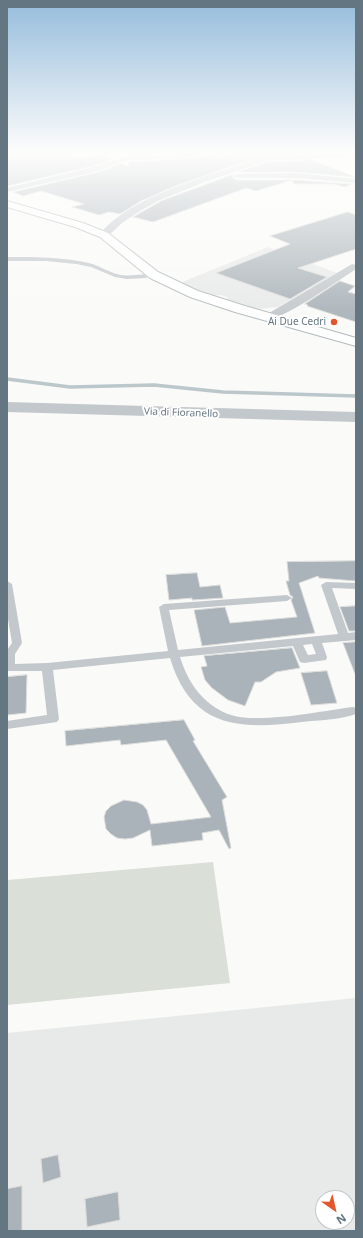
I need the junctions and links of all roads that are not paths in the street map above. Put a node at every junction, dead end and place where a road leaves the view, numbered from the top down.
1 (23, 209) edge
2 (137, 209) edge
3 (104, 235) junction
4 (7, 259) edge
5 (351, 269) edge
6 (154, 275) junction
7 (268, 318) junction
8 (356, 342) edge
9 (7, 407) edge
10 (356, 418) edge
11 (7, 584) edge
12 (356, 586) edge
13 (287, 598) dead end
14 (356, 636) edge
15 (344, 637) junction
16 (316, 640) junction
17 (298, 642) junction
18 (8, 653) edge
19 (174, 654) junction
20 (47, 667) junction
21 (9, 668) edge
22 (355, 709) edge
23 (7, 725) edge

1 - 3 main road
2 - 3 street
3 - 6 main road
4 - 6 lane
5 - 7 street
6 - 7 main road
7 - 8 main road
9 - 10 street, Via di Fioranello
11 - 18 lane
12 - 15 lane
13 - 19 lane
14 - 15 lane
15 - 16 lane
16 - 17 lane
16 - 17 lane
17 - 19 lane
18 - 21 lane
19 - 20 lane
19 - 22 lane
20 - 21 lane
20 - 23 lane

